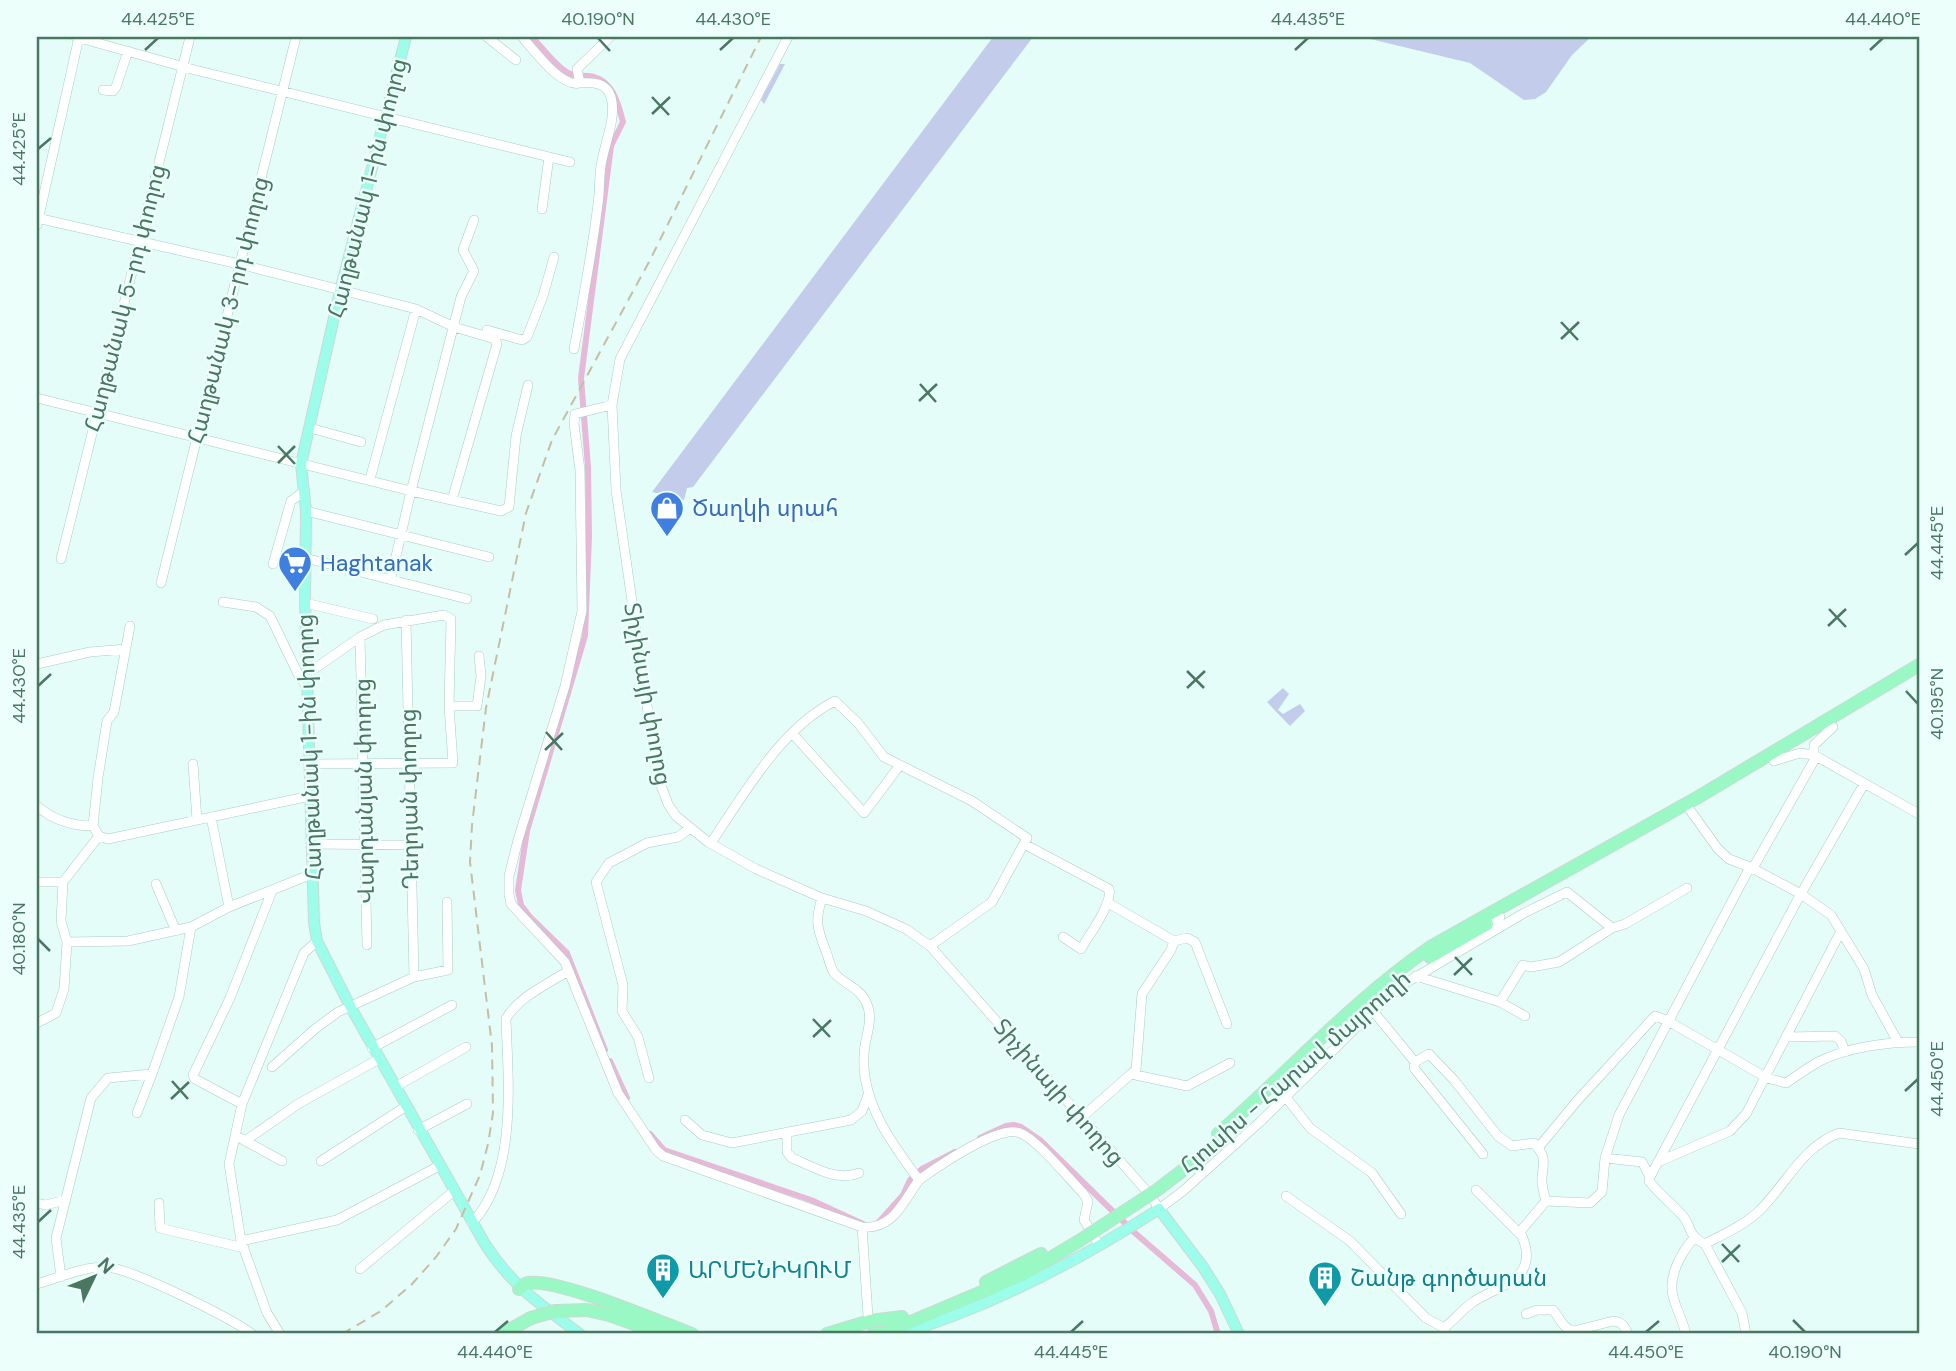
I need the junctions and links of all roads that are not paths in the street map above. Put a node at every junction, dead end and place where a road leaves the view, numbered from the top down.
1 (78, 37) edge
2 (190, 37) edge
3 (296, 37) edge
4 (406, 37) edge
5 (487, 37) edge
6 (522, 37) edge
7 (610, 37) edge
8 (788, 37) edge
9 (128, 51) junction
10 (516, 60) dead end
11 (183, 65) junction
12 (579, 78) junction
13 (103, 90) dead end
14 (283, 90) junction
15 (386, 117) junction
16 (549, 157) junction
17 (570, 162) dead end
18 (542, 209) dead end
19 (37, 220) edge
20 (474, 220) dead end
21 (139, 242) junction
22 (554, 257) dead end
23 (239, 264) junction
24 (340, 291) junction
25 (416, 309) junction
26 (455, 324) junction
27 (574, 349) dead end
28 (528, 385) dead end
29 (37, 398) edge
30 (612, 405) junction
31 (96, 412) junction
32 (310, 428) junction
33 (196, 438) junction
34 (361, 442) dead end
35 (301, 464) junction
36 (370, 479) junction
37 (411, 491) junction
38 (303, 492) junction
39 (452, 500) junction
40 (306, 511) junction
41 (402, 537) junction
42 (489, 557) dead end
43 (305, 558) junction
44 (61, 559) dead end
45 (273, 564) dead end
46 (391, 578) junction
47 (162, 583) dead end
48 (467, 600) dead end
49 (223, 602) dead end
50 (305, 603) junction
51 (373, 619) dead end
52 (406, 620) junction
53 (130, 626) dead end
54 (360, 637) junction
55 (126, 649) junction
56 (479, 656) dead end
57 (37, 664) edge
58 (1919, 664) edge
59 (307, 674) junction
60 (1919, 674) edge
61 (307, 686) junction
62 (449, 706) junction
63 (1833, 727) junction
64 (792, 733) junction
65 (1815, 756) junction
66 (1774, 761) junction
67 (193, 764) dead end
68 (310, 764) junction
69 (364, 764) junction
70 (408, 765) junction
71 (900, 765) junction
72 (1864, 783) junction
73 (310, 796) junction
74 (37, 806) edge
75 (1690, 810) junction
76 (1919, 814) edge
77 (211, 817) junction
78 (197, 820) junction
79 (93, 826) junction
80 (689, 829) junction
81 (99, 836) junction
82 (312, 844) junction
83 (711, 844) junction
84 (1024, 844) junction
85 (409, 845) junction
86 (365, 846) junction
87 (1752, 867) junction
88 (312, 874) junction
89 (37, 882) edge
90 (63, 882) junction
91 (156, 884) dead end
92 (1687, 888) dead end
93 (272, 891) junction
94 (1801, 894) junction
95 (822, 898) junction
96 (447, 902) dead end
97 (1108, 903) junction
98 (229, 906) junction
99 (1500, 917) junction
100 (191, 927) junction
101 (1612, 928) junction
102 (176, 931) junction
103 (1841, 931) junction
104 (1063, 937) dead end
105 (317, 941) junction
106 (1174, 941) junction
107 (66, 942) junction
108 (367, 945) dead end
109 (930, 946) junction
110 (1461, 951) junction
111 (1422, 961) junction
112 (568, 971) junction
113 (1416, 976) junction
114 (414, 977) junction
115 (1500, 1002) junction
116 (452, 1005) dead end
117 (350, 1006) junction
118 (1373, 1011) junction
119 (1525, 1016) dead end
120 (1668, 1021) junction
121 (37, 1023) edge
122 (1227, 1024) dead end
123 (1788, 1037) junction
124 (1898, 1042) junction
125 (1919, 1042) edge
126 (466, 1047) dead end
127 (372, 1048) junction
128 (1717, 1049) junction
129 (1845, 1052) junction
130 (379, 1059) junction
131 (1415, 1062) junction
132 (1230, 1063) dead end
133 (272, 1067) dead end
134 (152, 1074) junction
135 (1132, 1074) junction
136 (1767, 1077) junction
137 (649, 1078) dead end
138 (395, 1087) junction
139 (868, 1095) junction
140 (1286, 1096) junction
141 (242, 1104) junction
142 (467, 1104) dead end
143 (405, 1107) junction
144 (137, 1113) dead end
145 (1081, 1118) junction
146 (685, 1120) dead end
147 (418, 1130) junction
148 (787, 1132) junction
149 (235, 1135) junction
150 (1222, 1136) junction
151 (245, 1140) junction
152 (1919, 1144) edge
153 (1538, 1148) junction
154 (1483, 1154) dead end
155 (1605, 1158) junction
156 (282, 1161) dead end
157 (321, 1161) dead end
158 (1658, 1162) junction
159 (439, 1166) junction
160 (859, 1173) dead end
161 (916, 1176) junction
162 (1650, 1177) junction
163 (1476, 1190) dead end
164 (454, 1191) junction
165 (1286, 1196) dead end
166 (66, 1200) junction
167 (1546, 1201) junction
168 (37, 1203) edge
169 (159, 1203) dead end
170 (1159, 1209) junction
171 (1401, 1214) dead end
172 (472, 1223) junction
173 (862, 1227) junction
174 (1519, 1233) junction
175 (1077, 1237) junction
176 (1694, 1238) junction
177 (242, 1244) junction
178 (1705, 1244) junction
179 (1099, 1245) junction
180 (360, 1269) dead end
181 (61, 1277) junction
182 (37, 1284) edge
183 (519, 1289) junction
184 (586, 1314) junction
185 (1526, 1314) dead end
186 (868, 1316) dead end
187 (902, 1317) junction
188 (535, 1320) junction
189 (1445, 1331) edge
190 (1583, 1331) edge
191 (252, 1334) edge
192 (280, 1334) edge
193 (502, 1334) edge
194 (515, 1334) edge
195 (580, 1334) edge
196 (640, 1334) edge
197 (662, 1334) edge
198 (692, 1334) edge
199 (827, 1334) edge
200 (881, 1334) edge
201 (900, 1334) edge
202 (1239, 1334) edge
203 (1628, 1334) edge
204 (1686, 1334) edge
205 (1746, 1334) edge

1 - 9 street
1 - 19 street
2 - 11 street, Հաղթանակ 5-րդ փողոց
3 - 14 street, Հաղթանակ 3-րդ փողոց
4 - 15 main road, Հաղթանակ 1-ին փողոց
5 - 10 street
6 - 12 street
7 - 12 street
8 - 30 street, Տիչինայի փողոց
9 - 11 street
9 - 13 street
11 - 14 street
11 - 21 street, Հաղթանակ 5-րդ փողոց
12 - 27 street
14 - 15 street
14 - 23 street, Հաղթանակ 3-րդ փողոց
15 - 16 street
15 - 24 main road, Հաղթանակ 1-ին փողոց
16 - 17 street
16 - 18 street
19 - 21 street
20 - 26 street
21 - 23 street
21 - 31 street, Հաղթանակ 5-րդ փողոց
22 - 26 street
23 - 24 street
23 - 33 street, Հաղթանակ 3-րդ փողոց
24 - 25 street
24 - 32 main road, Հաղթանակ 1-ին փողոց
25 - 26 street
25 - 36 street
26 - 37 street
26 - 39 street
28 - 39 street
29 - 31 street
30 - 80 street, Տիչինայի փողոց
30 - 112 street
31 - 33 street
31 - 44 street, Հաղթանակ 5-րդ փողոց
32 - 34 street
32 - 35 main road, Հաղթանակ 1-ին փողոց
33 - 35 street
33 - 47 street, Հաղթանակ 3-րդ փողոց
35 - 36 street
35 - 38 main road, Հաղթանակ 1-ին փողոց
36 - 37 street
37 - 39 street
37 - 41 street
38 - 40 main road, Հաղթանակ 1-ին փողոց
38 - 45 street
40 - 41 street
40 - 43 main road, Հաղթանակ 1-ին փողոց
41 - 42 street
41 - 46 street
43 - 46 street
43 - 50 main road, Հաղթանակ 1-ին փողոց
46 - 48 street
49 - 61 street
50 - 51 street
50 - 59 main road, Հաղթանակ 1-ին փողոց
52 - 54 street
52 - 62 street
52 - 70 street, Դեղոյան փողոց
53 - 55 street
54 - 59 street
54 - 69 street, Վարդանյան փողոց
55 - 57 street
55 - 79 street
56 - 62 street
58 - 150 highway, Հյուսիս - Հարավ մայրուղի
59 - 61 main road, Հաղթանակ 1-ին փողոց
60 - 63 highway, Հյուսիս - Հարավ մայրուղի
61 - 68 main road, Հաղթանակ 1-ին փողոց
62 - 70 street
63 - 65 street
63 - 66 highway, Հյուսիս - Հարավ մայրուղի
64 - 71 street
64 - 71 street
64 - 83 street
65 - 66 street
65 - 72 street
65 - 87 street
66 - 75 highway, Հյուսիս - Հարավ մայրուղի
67 - 78 street
68 - 69 street
68 - 73 main road, Հաղթանակ 1-ին փողոց
69 - 70 street
69 - 86 street, Վարդանյան փողոց
70 - 85 street, Դեղոյան փողոց
71 - 84 street
72 - 76 street
72 - 94 street
73 - 77 street
73 - 82 main road, Հաղթանակ 1-ին փողոց
74 - 79 street
75 - 87 street
75 - 99 highway, Հյուսիս - Հարավ մայրուղի
77 - 78 street
77 - 98 street
78 - 81 street
79 - 81 street
80 - 83 street, Տիչինայի փողոց
80 - 137 street
81 - 90 street
82 - 86 street
82 - 88 main road, Հաղթանակ 1-ին փողոց
83 - 95 street, Տիչինայի փողոց
84 - 97 street
84 - 109 street
85 - 86 street
85 - 114 street, Դեղոյան փողոց
86 - 108 street, Վարդանյան փողոց
87 - 94 street
87 - 120 street
88 - 93 street
88 - 105 main road, Հաղթանակ 1-ին փողոց
89 - 90 street
90 - 107 street
91 - 102 street
92 - 101 street
93 - 98 street
93 - 141 street
94 - 103 street
94 - 128 street
95 - 109 street, Տիչինայի փողոց
95 - 139 street
96 - 114 street
97 - 104 street
97 - 106 street
98 - 100 street
99 - 110 street
99 - 111 highway, Հյուսիս - Հարավ մայրուղի
100 - 102 street
100 - 134 street
101 - 110 street
101 - 115 street
102 - 107 street
103 - 123 street
103 - 124 street
105 - 117 main road, Հաղթանակ 1-ին փողոց
105 - 141 street
106 - 122 street
106 - 135 street
107 - 121 street
109 - 145 street, Տիչինայի փողոց
110 - 111 street
110 - 113 street
111 - 150 highway, Հյուսիս - Հարավ մայրուղի
112 - 172 street
112 - 173 street
113 - 115 street
113 - 118 street
114 - 117 street
115 - 119 street
116 - 127 street
117 - 127 main road, Հաղթանակ 1-ին փողոց
117 - 133 street
118 - 131 street
118 - 140 street
120 - 128 street
120 - 153 street
120 - 155 street
123 - 129 street
123 - 136 street
124 - 125 street
124 - 129 street
126 - 138 street
127 - 130 main road, Հաղթանակ 1-ին փողոց
128 - 136 street
128 - 158 street
129 - 136 street
130 - 138 main road, Հաղթանակ 1-ին փողոց
130 - 151 street
131 - 153 street
131 - 154 street
132 - 135 street
134 - 144 street
134 - 166 street
135 - 145 street
136 - 158 street
138 - 143 main road, Հաղթանակ 1-ին փողոց
139 - 148 street
139 - 161 street
140 - 170 street
140 - 171 street
141 - 149 street
142 - 147 street
143 - 147 main road, Հաղթանակ 1-ին փողոց
143 - 157 street
145 - 170 street, Տիչինայի փողոց
146 - 148 street
147 - 159 main road, Հաղթանակ 1-ին փողոց
148 - 160 street
149 - 151 street
149 - 177 street
150 - 175 highway, Հյուսիս - Հարավ մայրուղի, bridge
151 - 156 street
152 - 178 street
153 - 167 street
155 - 162 street
155 - 167 street
158 - 162 street
159 - 164 main road, Հաղթանակ 1-ին փողոց
159 - 177 street
161 - 173 street
161 - 179 street
162 - 176 street
163 - 174 street
164 - 172 main road, Հաղթանակ 1-ին փողոց
164 - 180 street
165 - 189 street
166 - 168 street
166 - 181 street
167 - 174 street
169 - 177 street
170 - 179 main road
170 - 202 main road, Տիչինայի փողոց
172 - 183 main road, Հաղթանակ 1-ին փողոց
173 - 186 street
174 - 189 street
175 - 187 highway, Հյուսիս - Հարավ մայրուղի
175 - 200 highway, Հյուսիս - Հարավ մայրուղի
176 - 178 street
176 - 204 street
177 - 192 street
178 - 205 street
179 - 201 main road
181 - 182 street
181 - 191 street
183 - 195 main road, Հաղթանակ 1-ին փողոց
183 - 198 highway
184 - 188 highway
184 - 196 highway
184 - 197 highway
185 - 190 street
187 - 199 highway, Հյուսիս - Հարավ մայրուղի
187 - 200 highway, Հյուսիս - Հարավ մայրուղի
188 - 193 highway
188 - 194 highway
190 - 203 street

